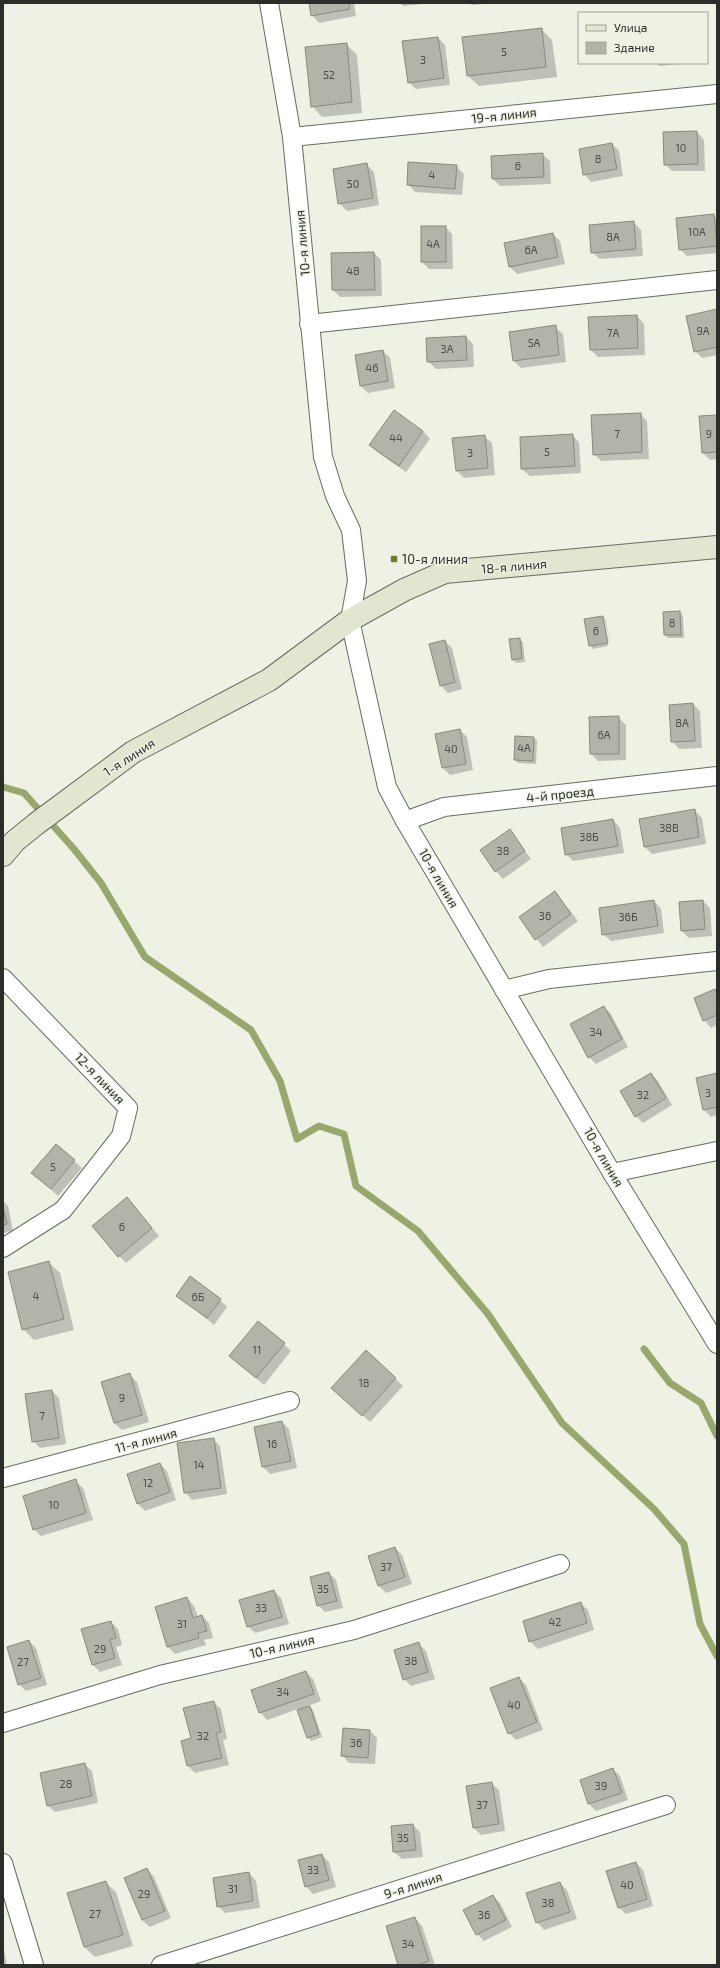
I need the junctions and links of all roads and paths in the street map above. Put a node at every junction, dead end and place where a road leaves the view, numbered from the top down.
1 (269, 3) edge
2 (717, 94) edge
3 (292, 137) junction
4 (717, 280) edge
5 (309, 324) junction
6 (717, 547) edge
7 (350, 620) junction
8 (269, 680) joint
9 (717, 776) edge
10 (405, 821) junction
11 (3, 855) edge
12 (717, 961) edge
13 (3, 978) edge
14 (504, 990) junction
15 (717, 1151) edge
16 (612, 1173) junction
17 (3, 1248) edge
18 (717, 1344) edge
19 (290, 1401) dead end
20 (3, 1478) edge
21 (560, 1564) dead end
22 (3, 1722) edge
23 (666, 1805) dead end
24 (3, 1863) edge
25 (34, 1965) edge
26 (161, 1965) edge

1 - 3 street, 10-я линия
2 - 3 street, 19-я линия
3 - 5 street, 10-я линия
4 - 5 street
5 - 7 street, 10-я линия
6 - 7 street, 18-я линия
7 - 8 street, 18-я линия
7 - 10 street, 10-я линия
8 - 11 street, 1-я линия
9 - 10 street, 4-й проезд
10 - 14 street, 10-я линия
12 - 14 street
13 - 17 street, 12-я линия
14 - 16 street, 10-я линия
15 - 16 street
16 - 18 street, 10-я линия
19 - 20 street, 11-я линия
21 - 22 street, 10-я линия
23 - 26 street, 9-я линия
24 - 25 street

